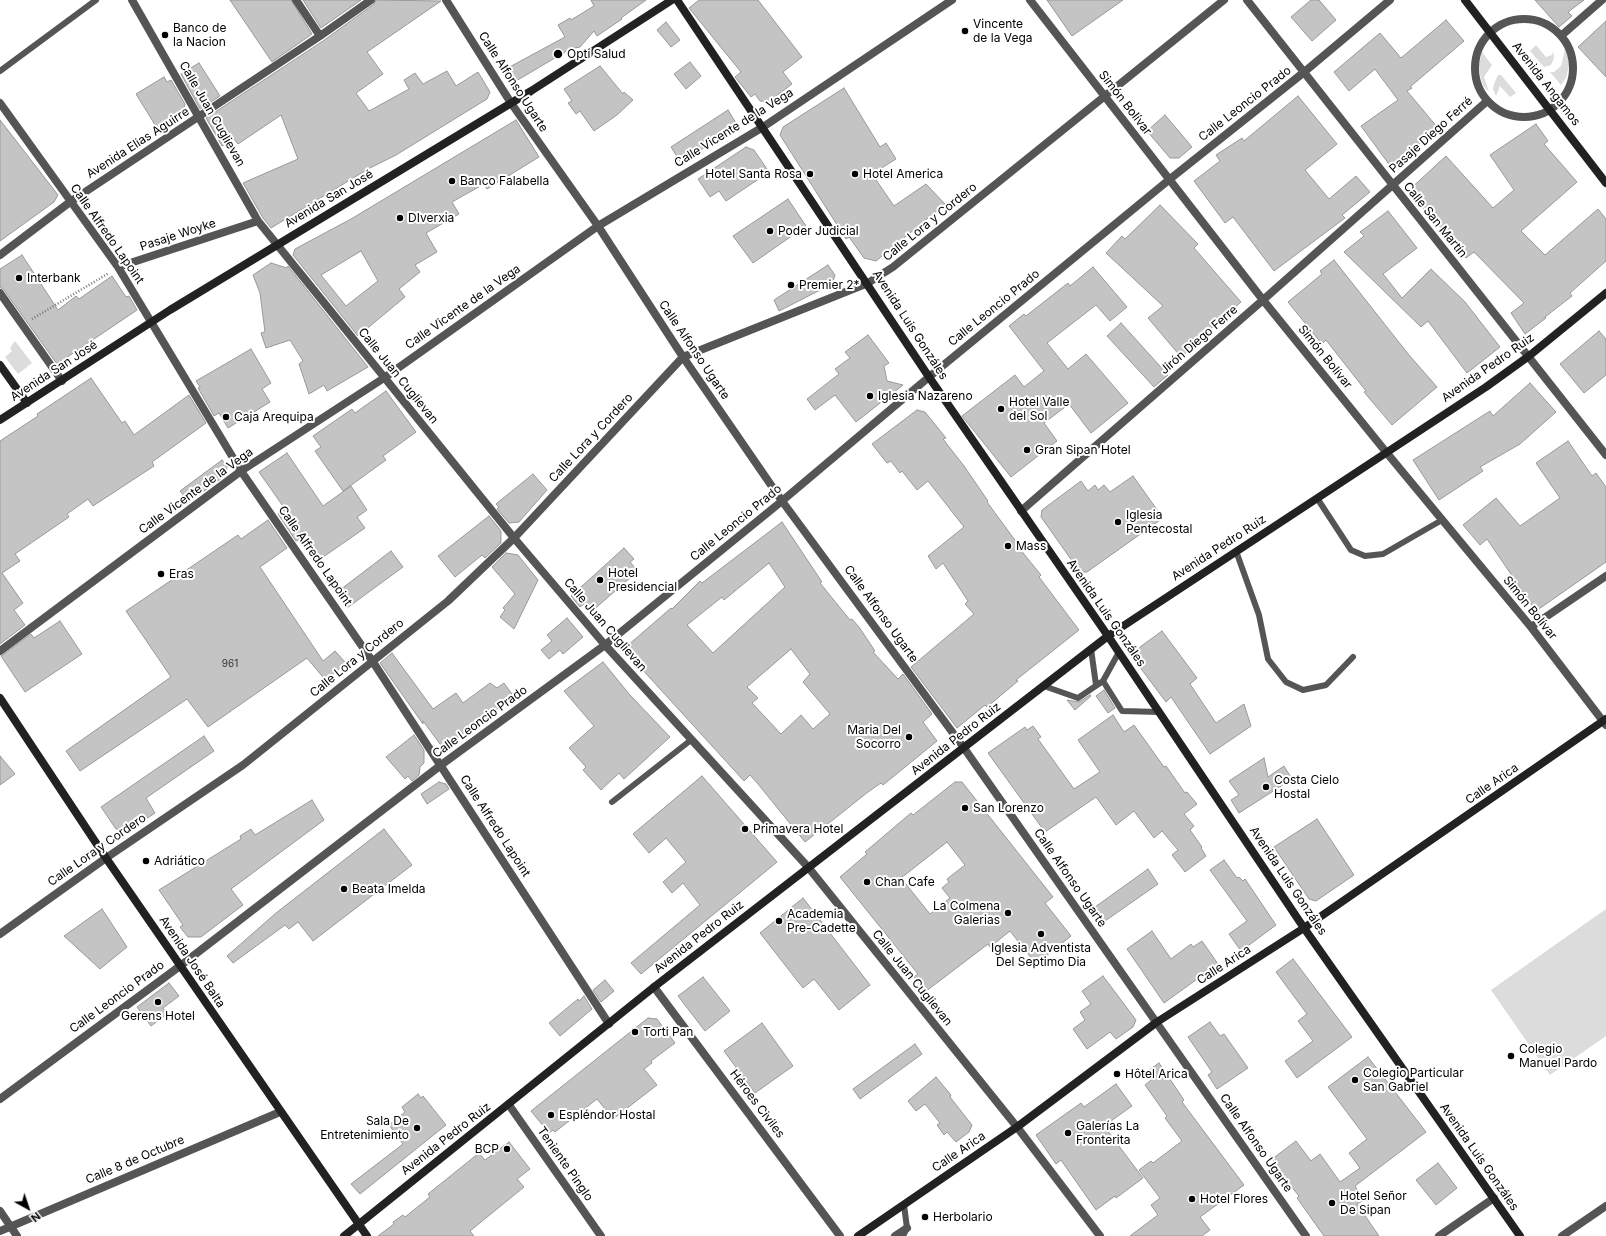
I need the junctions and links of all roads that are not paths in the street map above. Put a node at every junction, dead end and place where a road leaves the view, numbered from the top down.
1 (96, 0) edge
2 (132, 0) edge
3 (296, 0) edge
4 (371, 0) edge
5 (446, 0) edge
6 (672, 0) edge
7 (677, 0) edge
8 (952, 0) edge
9 (1030, 0) edge
10 (1224, 0) edge
11 (1247, 0) edge
12 (1390, 0) edge
13 (1466, 0) edge
14 (1602, 0) edge
15 (1491, 32) junction
16 (1562, 35) junction
17 (320, 36) junction
18 (0, 71) edge
19 (1303, 73) junction
20 (1105, 96) junction
21 (1486, 102) junction
22 (0, 103) edge
23 (511, 103) junction
24 (1550, 109) junction
25 (200, 116) junction
26 (763, 127) junction
27 (1170, 179) junction
28 (1606, 183) edge
29 (1393, 186) junction
30 (70, 202) junction
31 (258, 221) junction
32 (598, 226) junction
33 (278, 245) junction
34 (0, 255) edge
35 (118, 267) junction
36 (868, 283) junction
37 (0, 293) edge
38 (1606, 293) edge
39 (1263, 300) junction
40 (151, 323) junction
41 (1529, 356) junction
42 (683, 357) junction
43 (0, 365) edge
44 (929, 377) junction
45 (384, 378) junction
46 (62, 380) junction
47 (27, 403) junction
48 (0, 420) edge
49 (1386, 452) junction
50 (1606, 455) edge
51 (241, 471) junction
52 (1317, 498) junction
53 (782, 501) junction
54 (1021, 511) junction
55 (1442, 520) junction
56 (514, 538) junction
57 (1236, 551) junction
58 (1606, 576) edge
59 (1531, 627) junction
60 (1108, 636) junction
61 (605, 646) junction
62 (1091, 649) junction
63 (0, 651) edge
64 (1120, 652) junction
65 (1353, 657) dead end
66 (373, 662) junction
67 (1103, 681) junction
68 (1044, 686) junction
69 (1096, 686) junction
70 (0, 698) edge
71 (1159, 712) junction
72 (1605, 722) edge
73 (691, 740) junction
74 (964, 748) junction
75 (441, 765) junction
76 (612, 802) dead end
77 (106, 858) junction
78 (808, 867) junction
79 (1304, 928) junction
80 (0, 934) edge
81 (180, 966) junction
82 (654, 987) junction
83 (1157, 1022) junction
84 (609, 1024) junction
85 (0, 1098) edge
86 (509, 1105) junction
87 (280, 1112) junction
88 (1017, 1127) junction
89 (1494, 1198) junction
90 (904, 1205) junction
91 (1606, 1206) edge
92 (0, 1211) edge
93 (359, 1224) junction
94 (10, 1226) junction
95 (0, 1232) edge
96 (905, 1232) edge
97 (17, 1236) edge
98 (344, 1236) edge
99 (367, 1236) edge
100 (601, 1236) edge
101 (840, 1236) edge
102 (858, 1236) edge
103 (895, 1236) edge
104 (1100, 1236) edge
105 (1306, 1236) edge
106 (1439, 1236) edge
107 (1520, 1236) edge
108 (1562, 1236) edge

1 - 18 lane
2 - 25 street, Calle Juan Cuglievan
3 - 17 street
4 - 17 street, Avenida Elias Aguirre
5 - 23 street, Calle Alfonso Ugarte
6 - 23 main road, Avenida San José
7 - 26 main road, Avenida Luis Gonzáles
8 - 26 street, Calle Vicente de la Vega
9 - 20 street, Simón Bolívar
10 - 20 street, Calle Lora y Cordero
11 - 19 street, Calle San Martín
12 - 19 street, Calle Leoncio Prado
13 - 15 main road, Avenida Angamos
14 - 16 street
15 - 16 street, Pasaje Diego Ferré
15 - 21 street, Pasaje Diego Ferré
15 - 24 main road, Avenida Angamos
16 - 24 street, Pasaje Diego Ferré
17 - 25 street, Avenida Elias Aguirre
19 - 27 street, Calle Leoncio Prado
19 - 29 street, Calle San Martín
20 - 27 street, Simón Bolívar
20 - 36 street, Calle Lora y Cordero
21 - 24 street, Pasaje Diego Ferré
21 - 29 street, Pasaje Diego Ferré
22 - 30 street, Calle Alfredo Lapoint
23 - 32 street, Calle Alfonso Ugarte
23 - 33 main road, Avenida San José
24 - 28 main road, Avenida Angamos
25 - 30 street, Avenida Elias Aguirre
25 - 31 street, Calle Juan Cuglievan
26 - 32 street, Calle Vicente de la Vega
26 - 36 main road, Avenida Luis Gonzáles
27 - 39 street, Simón Bolívar
27 - 44 street, Calle Leoncio Prado
29 - 39 street, Jirón Diego Ferre
29 - 41 street, Calle San Martín
30 - 34 street, Avenida Elias Aguirre
30 - 35 street, Calle Alfredo Lapoint
31 - 33 street, Calle Juan Cuglievan
31 - 35 street, Pasaje Woyke
32 - 42 street, Calle Alfonso Ugarte
32 - 45 street, Calle Vicente de la Vega
33 - 40 main road, Avenida San José
33 - 45 street, Calle Juan Cuglievan
35 - 40 street, Calle Alfredo Lapoint
36 - 42 street, Calle Lora y Cordero
36 - 44 main road, Avenida Luis Gonzáles
37 - 46 street
38 - 41 main road, Avenida Pedro Ruiz
39 - 49 street, Simón Bolívar
39 - 54 street, Jirón Diego Ferre
40 - 46 main road, Avenida San José
40 - 51 street, Calle Alfredo Lapoint
41 - 49 main road, Avenida Pedro Ruiz
41 - 50 street, Calle San Martín
42 - 53 street, Calle Alfonso Ugarte
42 - 56 street, Calle Lora y Cordero
43 - 47 main road
44 - 53 street, Calle Leoncio Prado
44 - 54 main road, Avenida Luis Gonzáles
45 - 51 street, Calle Vicente de la Vega
45 - 56 street, Calle Juan Cuglievan
46 - 47 main road, Avenida San José
47 - 48 main road, Avenida San José
49 - 52 main road, Avenida Pedro Ruiz
49 - 55 street, Simón Bolívar
51 - 63 street, Calle Vicente de la Vega
51 - 66 street, Calle Alfredo Lapoint
52 - 55 lane
52 - 57 main road, Avenida Pedro Ruiz
53 - 61 street, Calle Leoncio Prado
53 - 74 street, Calle Alfonso Ugarte
54 - 60 main road, Avenida Luis Gonzáles
55 - 59 street, Simón Bolívar
56 - 61 street, Calle Juan Cuglievan
56 - 66 street, Calle Lora y Cordero
57 - 60 main road, Avenida Pedro Ruiz
57 - 65 lane
58 - 59 street
59 - 72 street, Simón Bolívar
60 - 62 main road, Avenida Pedro Ruiz
60 - 64 main road, Avenida Luis Gonzáles
61 - 73 street, Calle Juan Cuglievan
61 - 75 street, Calle Leoncio Prado
62 - 68 main road, Avenida Pedro Ruiz
62 - 69 lane
64 - 67 lane
64 - 71 main road, Avenida Luis Gonzáles
66 - 75 street, Calle Alfredo Lapoint
66 - 77 street, Calle Lora y Cordero
67 - 69 lane
67 - 71 lane
68 - 69 lane
68 - 74 main road, Avenida Pedro Ruiz
70 - 77 main road, Avenida José Balta
71 - 79 main road, Avenida Luis Gonzáles
72 - 79 main road, Calle Arica
73 - 76 lane
73 - 78 street, Calle Juan Cuglievan
74 - 78 main road, Avenida Pedro Ruiz
74 - 83 street, Calle Alfonso Ugarte
75 - 81 street, Calle Leoncio Prado
75 - 84 street, Calle Alfredo Lapoint
77 - 80 street, Calle Lora y Cordero
77 - 81 main road, Avenida José Balta
78 - 82 main road, Avenida Pedro Ruiz
78 - 88 street, Calle Juan Cuglievan
79 - 83 main road, Calle Arica
79 - 89 main road, Avenida Luis Gonzáles
81 - 85 street, Calle Leoncio Prado
81 - 87 main road, Avenida José Balta
82 - 84 main road, Avenida Pedro Ruiz
82 - 101 street, Héroes Civiles
83 - 88 main road, Calle Arica
83 - 105 street, Calle Alfonso Ugarte
84 - 86 main road, Avenida Pedro Ruiz
86 - 93 main road, Avenida Pedro Ruiz
86 - 100 street, Teniente Pinglo
87 - 93 main road, Avenida José Balta
87 - 94 street, Calle 8 de Octubre
88 - 90 main road, Calle Arica
88 - 104 street, Calle Juan Cuglievan
89 - 106 street
89 - 107 main road, Avenida Luis Gonzáles
90 - 96 lane
90 - 102 main road, Calle Arica
91 - 108 street
92 - 94 street
93 - 98 main road, Avenida Pedro Ruiz
93 - 99 main road, Avenida José Balta
94 - 95 street, Calle 8 de Octubre
94 - 97 street
96 - 103 street

